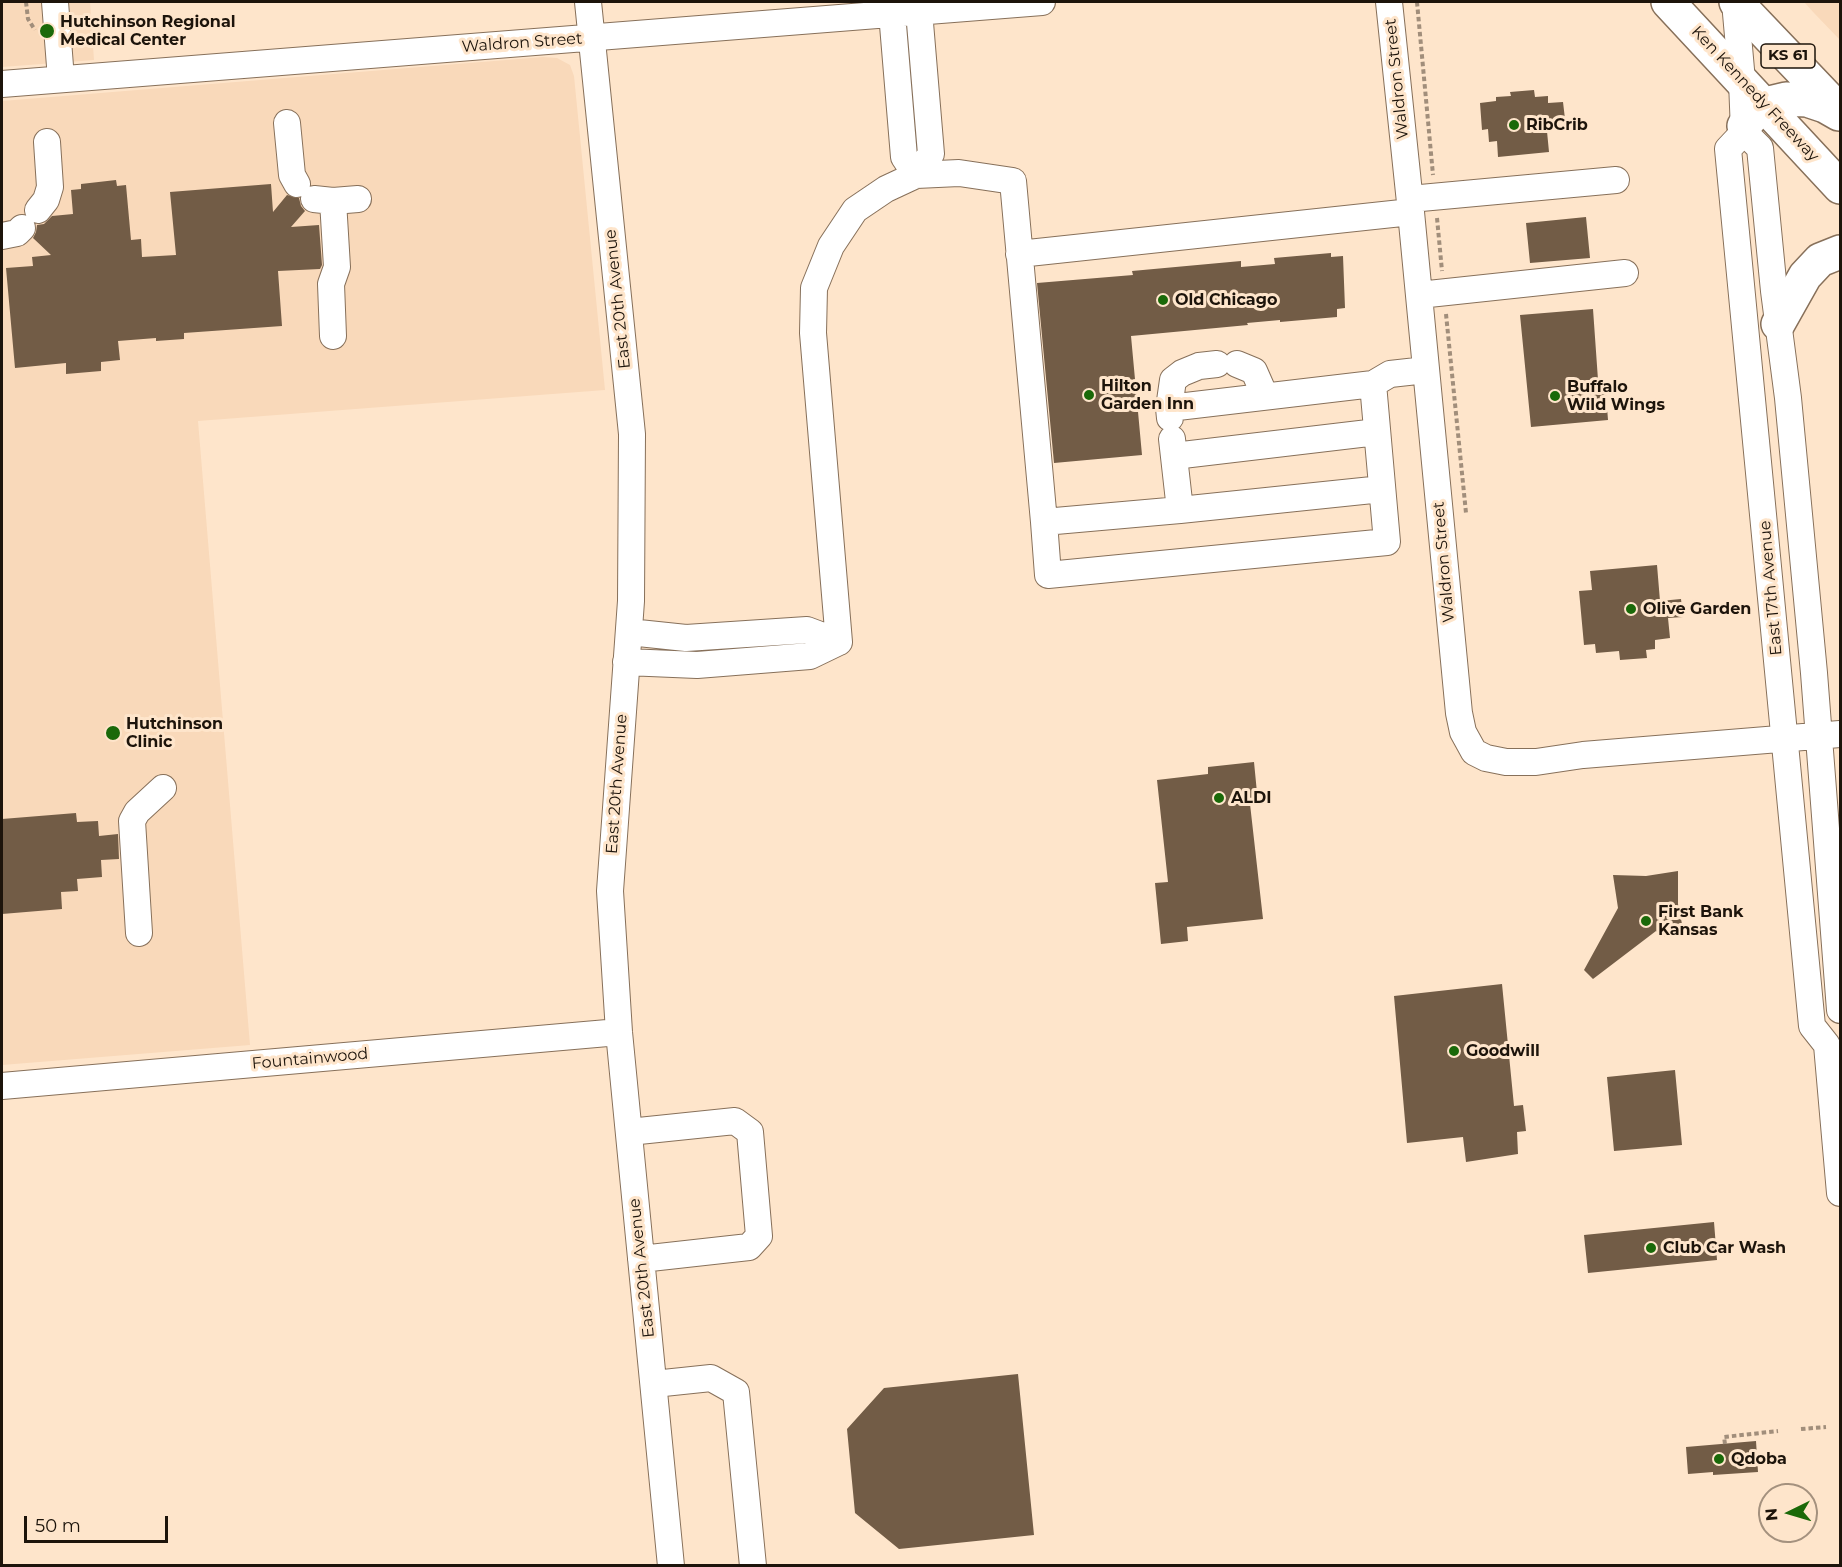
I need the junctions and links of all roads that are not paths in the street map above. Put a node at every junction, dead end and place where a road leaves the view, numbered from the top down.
1 (55, 2) edge
2 (588, 2) edge
3 (1042, 2) edge
4 (1389, 2) edge
5 (1668, 2) edge
6 (1736, 2) edge
7 (919, 11) junction
8 (892, 13) junction
9 (591, 38) junction
10 (61, 79) junction
11 (1742, 81) junction
12 (2, 84) edge
13 (1840, 113) edge
14 (1751, 121) junction
15 (287, 123) dead end
16 (47, 142) dead end
17 (916, 175) junction
18 (1616, 180) dead end
19 (1840, 187) edge
20 (314, 195) junction
21 (358, 199) dead end
22 (1419, 203) junction
23 (21, 224) edge
24 (1840, 252) edge
25 (1020, 254) junction
26 (1625, 273) dead end
27 (1431, 293) junction
28 (1778, 324) junction
29 (333, 336) dead end
30 (1426, 370) junction
31 (1373, 384) junction
32 (1265, 396) junction
33 (1171, 430) junction
34 (1377, 432) junction
35 (1382, 489) junction
36 (1180, 510) junction
37 (1044, 522) junction
38 (629, 632) junction
39 (839, 642) junction
40 (626, 662) junction
41 (1829, 735) edge
42 (1785, 739) junction
43 (163, 788) dead end
44 (139, 933) dead end
45 (1840, 1010) edge
46 (619, 1032) junction
47 (1834, 1035) edge
48 (2, 1086) edge
49 (629, 1132) junction
50 (1840, 1193) edge
51 (641, 1259) junction
52 (654, 1384) junction
53 (671, 1566) edge
54 (753, 1566) edge

1 - 10 street
2 - 9 street, East 20th Avenue
3 - 7 street, Waldron Street
4 - 22 street, Waldron Street
5 - 11 highway, Ken Kennedy Freeway / KS 61
6 - 11 street
6 - 13 highway, KS 61
7 - 8 street, Waldron Street
7 - 17 street
8 - 9 street, Waldron Street
8 - 17 street
9 - 10 street, Waldron Street
9 - 38 street, East 20th Avenue
10 - 12 street, Waldron Street
11 - 14 highway, Ken Kennedy Freeway / KS 61
13 - 14 highway
14 - 19 highway, Ken Kennedy Freeway / KS 61
14 - 28 street, East 17th Avenue
14 - 42 street, East 17th Avenue
15 - 20 street
16 - 23 street
17 - 25 street
17 - 39 street
18 - 22 street
20 - 21 street
20 - 29 street
22 - 25 street
22 - 27 street, Waldron Street
24 - 28 highway
25 - 37 street
26 - 27 street
27 - 30 street, Waldron Street
28 - 41 street, East 17th Avenue
30 - 31 street
30 - 42 street, Waldron Street
31 - 32 street
31 - 34 street
32 - 33 street
32 - 33 street
33 - 34 street
33 - 36 street
34 - 35 street
35 - 36 street
35 - 37 street
36 - 37 street
38 - 39 street
38 - 40 street, East 20th Avenue
39 - 40 street
40 - 46 street, East 20th Avenue
41 - 42 street, Waldron Street
41 - 45 street, East 17th Avenue
42 - 47 street, East 17th Avenue
43 - 44 street
46 - 48 street, Fountainwood
46 - 49 street, East 20th Avenue
47 - 50 street, East 17th Avenue
49 - 51 street, East 20th Avenue
49 - 51 street
51 - 52 street, East 20th Avenue
52 - 53 street, East 20th Avenue
52 - 54 street

